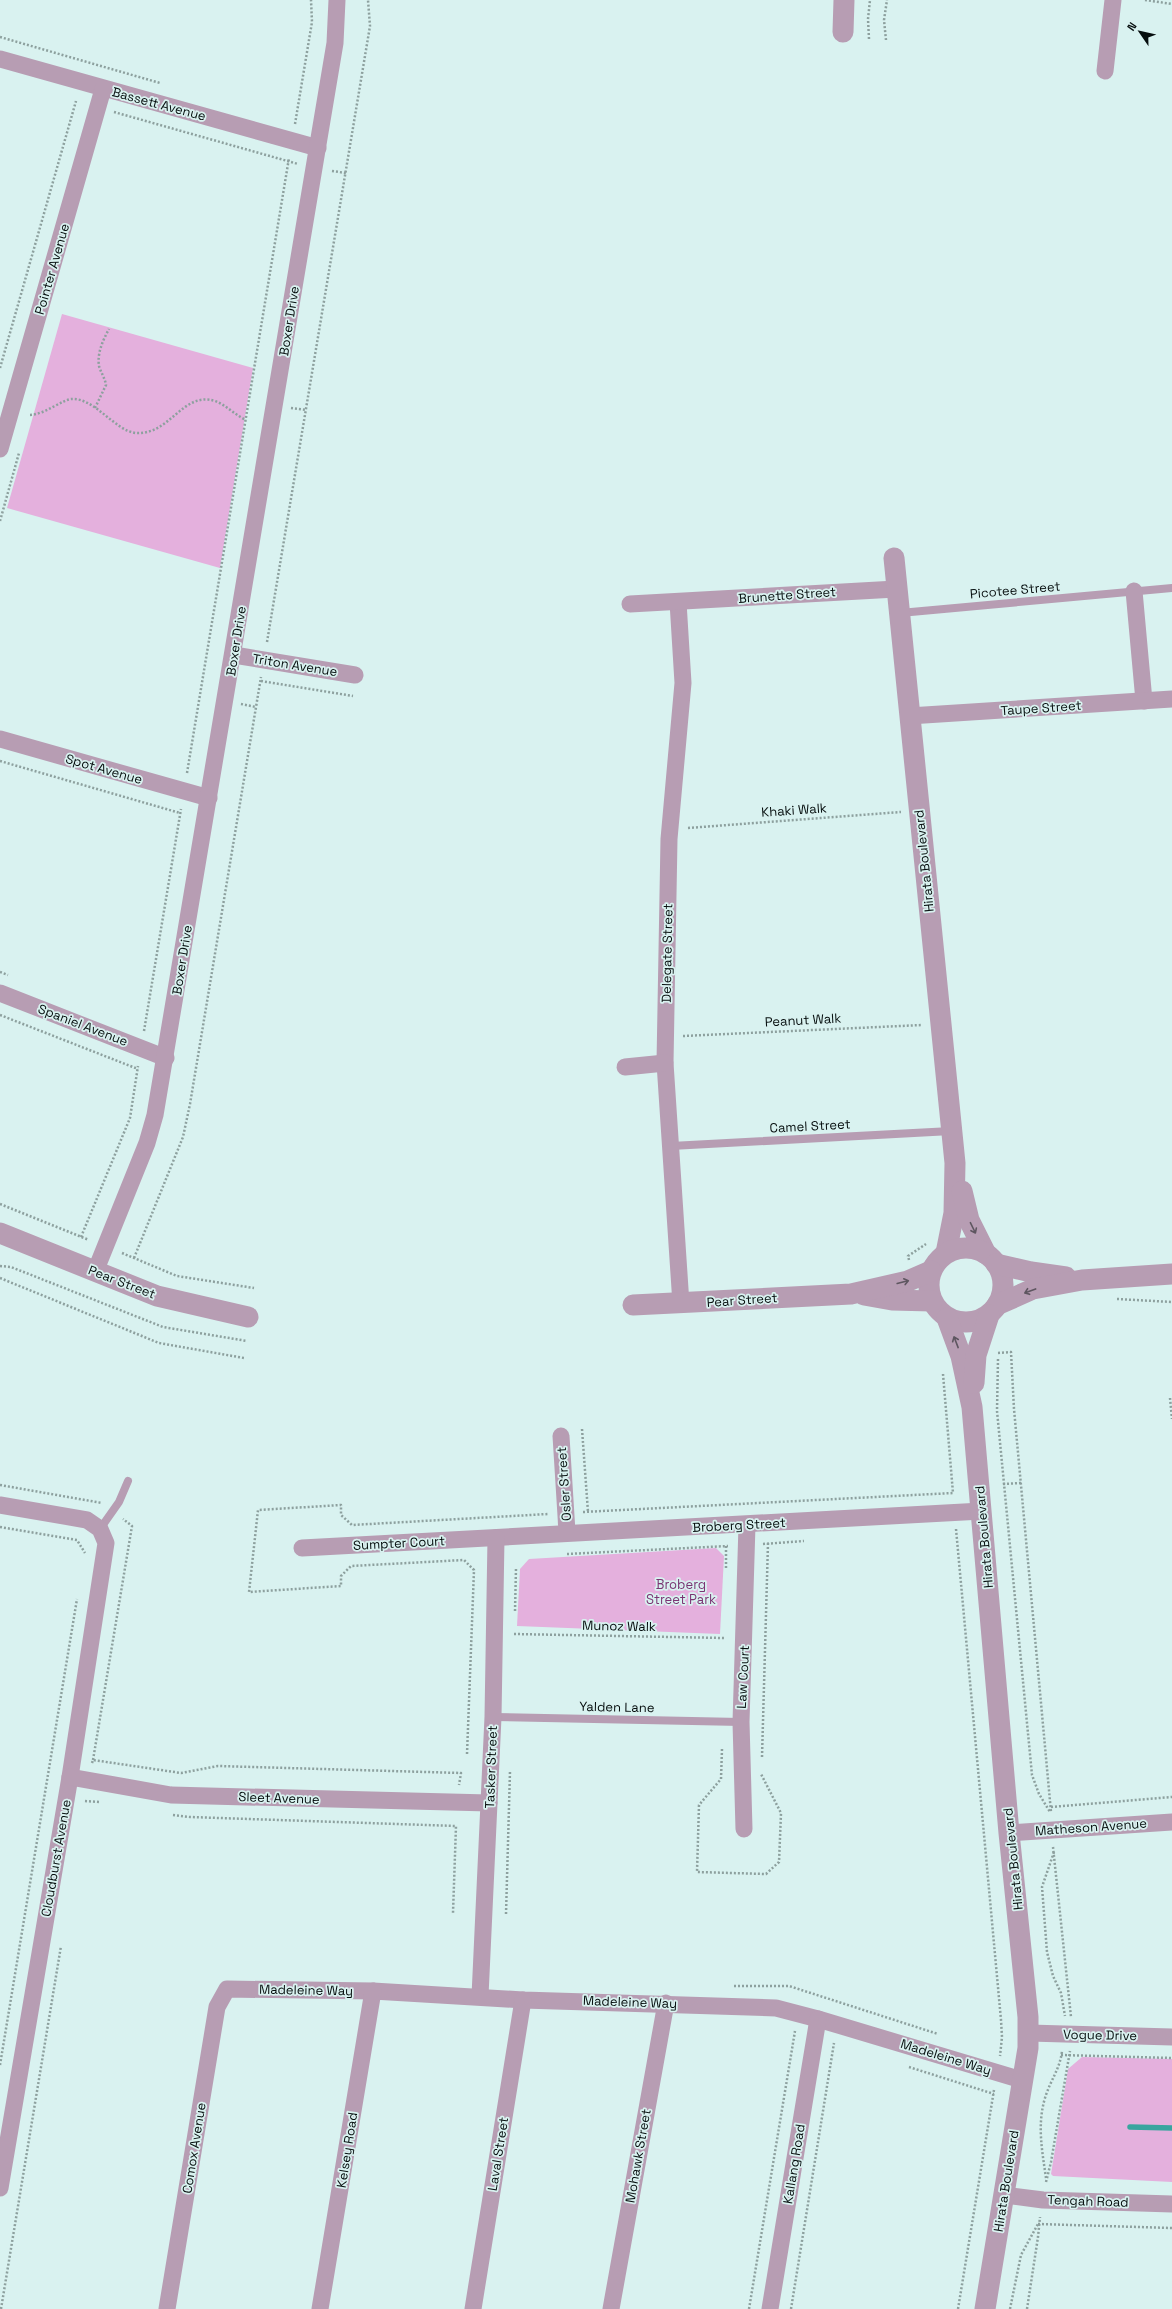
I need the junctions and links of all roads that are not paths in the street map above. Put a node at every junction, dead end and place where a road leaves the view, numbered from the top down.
1 (337, 0) edge
2 (844, 0) edge
3 (1113, 0) edge
4 (843, 32) dead end
5 (0, 59) edge
6 (1105, 71) dead end
7 (103, 89) junction
8 (318, 148) junction
9 (0, 449) edge
10 (894, 558) dead end
11 (1172, 588) edge
12 (896, 589) junction
13 (1134, 592) junction
14 (678, 602) junction
15 (630, 604) dead end
16 (898, 613) junction
17 (234, 655) junction
18 (355, 675) dead end
19 (1172, 699) edge
20 (1144, 700) junction
21 (910, 716) junction
22 (0, 739) edge
23 (209, 798) junction
24 (0, 993) edge
25 (166, 1058) junction
26 (665, 1063) junction
27 (625, 1067) dead end
28 (952, 1131) junction
29 (670, 1146) junction
30 (955, 1163) junction
31 (0, 1234) edge
32 (946, 1253) junction
33 (991, 1259) junction
34 (930, 1271) junction
35 (95, 1272) junction
36 (1172, 1274) edge
37 (1082, 1280) junction
38 (851, 1294) junction
39 (932, 1301) junction
40 (681, 1304) junction
41 (633, 1305) dead end
42 (993, 1310) junction
43 (248, 1317) dead end
44 (947, 1318) junction
45 (972, 1407) junction
46 (561, 1436) dead end
47 (128, 1481) dead end
48 (0, 1505) edge
49 (982, 1511) junction
50 (747, 1525) junction
51 (100, 1529) junction
52 (567, 1532) junction
53 (496, 1538) junction
54 (302, 1548) dead end
55 (493, 1717) junction
56 (741, 1722) junction
57 (70, 1777) junction
58 (489, 1804) junction
59 (1172, 1822) edge
60 (744, 1829) dead end
61 (1009, 1833) junction
62 (227, 1990) joint
63 (373, 1991) junction
64 (480, 1996) junction
65 (523, 2000) junction
66 (666, 2003) junction
67 (818, 2019) junction
68 (1029, 2033) junction
69 (1172, 2037) edge
70 (1022, 2080) junction
71 (0, 2188) edge
72 (1004, 2195) junction
73 (1172, 2204) edge
74 (167, 2309) edge
75 (320, 2309) edge
76 (473, 2309) edge
77 (611, 2309) edge
78 (770, 2309) edge
79 (985, 2309) edge

1 - 8 street, Boxer Drive
2 - 4 street
3 - 6 street
5 - 7 street, Bassett Avenue
7 - 8 street, Bassett Avenue
7 - 9 street, Pointer Avenue
8 - 17 street, Boxer Drive
10 - 12 street, Hirata Boulevard
11 - 13 lane, Picotee Street
12 - 14 street, Brunette Street
12 - 16 street, Hirata Boulevard
13 - 16 lane, Picotee Street
13 - 20 street
14 - 15 street, Brunette Street
14 - 26 street, Delegate Street
16 - 21 street, Hirata Boulevard
17 - 18 street, Triton Avenue
17 - 23 street, Boxer Drive
19 - 20 street, Taupe Street
20 - 21 street, Taupe Street
21 - 28 street, Hirata Boulevard
22 - 23 street, Spot Avenue
23 - 25 street, Boxer Drive
24 - 25 street, Spaniel Avenue
25 - 35 street, Boxer Drive
26 - 27 street
26 - 29 street, Delegate Street
28 - 29 lane, Camel Street
28 - 30 street, Hirata Boulevard
29 - 40 street, Delegate Street
30 - 32 street, Hirata Boulevard
30 -> 33 street, Hirata Boulevard
31 - 35 street, Pear Street
32 - 33 street
32 - 34 street
33 - 37 street
33 - 42 street
38 -> 34 street, Pear Street
34 - 39 street
35 - 43 street, Pear Street
36 - 37 street
37 -> 42 street
38 - 39 street, Pear Street
38 - 40 street, Pear Street
39 - 44 street
40 - 41 street, Pear Street
42 - 44 street
42 - 45 street, Hirata Boulevard
45 -> 44 street, Hirata Boulevard
45 - 49 street, Hirata Boulevard
46 - 52 street, Osler Street
47 - 51 lane
48 - 51 street
49 - 50 street, Broberg Street
49 - 61 street, Hirata Boulevard
50 - 52 street, Broberg Street
50 - 56 street, Law Court
51 - 57 street, Cloudburst Avenue
52 - 53 street, Broberg Street
53 - 54 street, Sumpter Court
53 - 55 street, Tasker Street
55 - 56 lane, Yalden Lane
55 - 58 street, Tasker Street
56 - 60 street, Law Court
57 - 58 street, Sleet Avenue
57 - 71 street, Cloudburst Avenue
58 - 64 street, Tasker Street
59 - 61 street, Matheson Avenue
61 - 68 street, Hirata Boulevard
62 - 63 street, Madeleine Way
62 - 74 street, Comox Avenue
63 - 64 street, Madeleine Way
63 - 75 street, Kelsey Road
64 - 65 street, Madeleine Way
65 - 66 street, Madeleine Way
65 - 76 street, Laval Street
66 - 67 street, Madeleine Way
66 - 77 street, Mohawk Street
67 - 70 street, Madeleine Way
67 - 78 street, Kallang Road
68 - 69 street, Vogue Drive
68 - 70 street, Hirata Boulevard
70 - 72 street, Hirata Boulevard
72 - 73 street, Tengah Road
72 - 79 street, Hirata Boulevard

